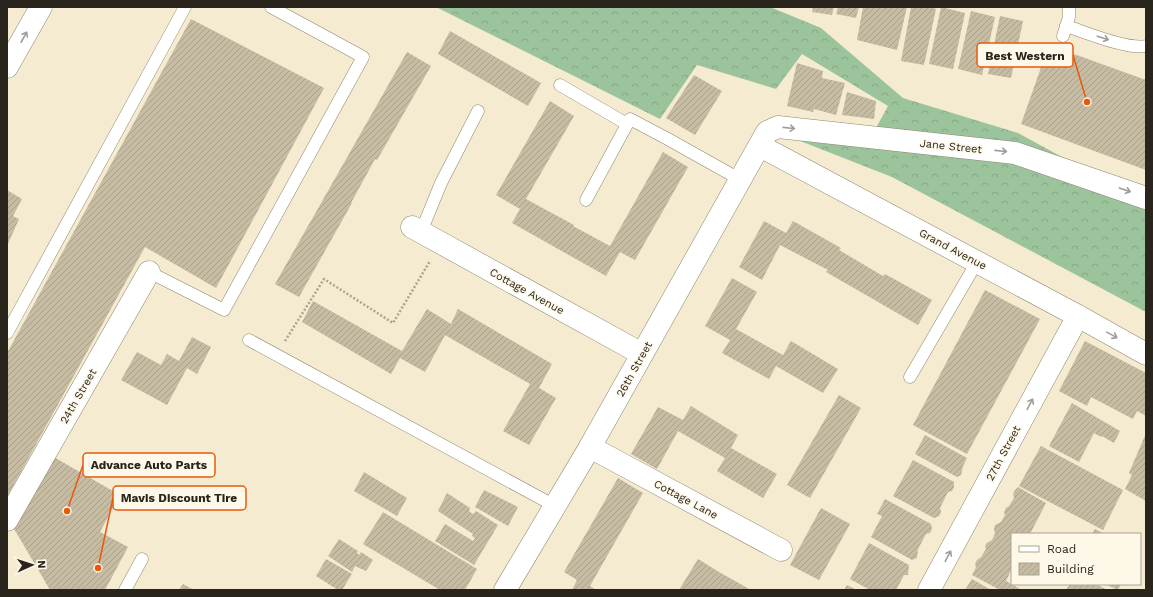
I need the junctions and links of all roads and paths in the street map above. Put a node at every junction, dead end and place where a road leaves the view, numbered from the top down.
1 (40, 7) edge
2 (185, 7) edge
3 (272, 7) edge
4 (1069, 7) edge
5 (1146, 46) edge
6 (7, 68) edge
7 (560, 86) dead end
8 (478, 111) dead end
9 (627, 124) junction
10 (760, 146) junction
11 (741, 180) junction
12 (1146, 198) edge
13 (586, 200) dead end
14 (416, 230) joint
15 (440, 242) junction
16 (977, 262) junction
17 (149, 272) joint
18 (1078, 316) junction
19 (7, 332) edge
20 (249, 340) dead end
21 (642, 354) junction
22 (1146, 354) edge
23 (276, 355) junction
24 (910, 377) dead end
25 (590, 447) junction
26 (555, 506) junction
27 (7, 520) edge
28 (781, 550) dead end
29 (142, 559) dead end
30 (125, 590) edge
31 (505, 590) edge
32 (929, 590) edge

6 -> 1 street
2 - 19 lane
3 - 17 lane
4 -> 5 lane
7 - 9 lane
8 - 14 lane
9 - 11 lane
9 - 13 lane
10 - 11 street, 26th Street
10 -> 12 street, Jane Street
10 - 16 street, Grand Avenue
11 - 21 street, 26th Street
14 - 15 street, Cottage Avenue
15 - 21 street, Cottage Avenue
15 - 23 path
16 - 18 street, Grand Avenue
16 - 24 lane
17 - 27 street, 24th Street
18 -> 22 street, Grand Avenue
32 -> 18 street, 27th Street
20 - 23 lane
21 - 25 street, 26th Street
23 - 26 lane
25 - 26 street, 26th Street
25 - 28 street, Cottage Lane
26 - 31 street, 26th Street
29 - 30 lane

